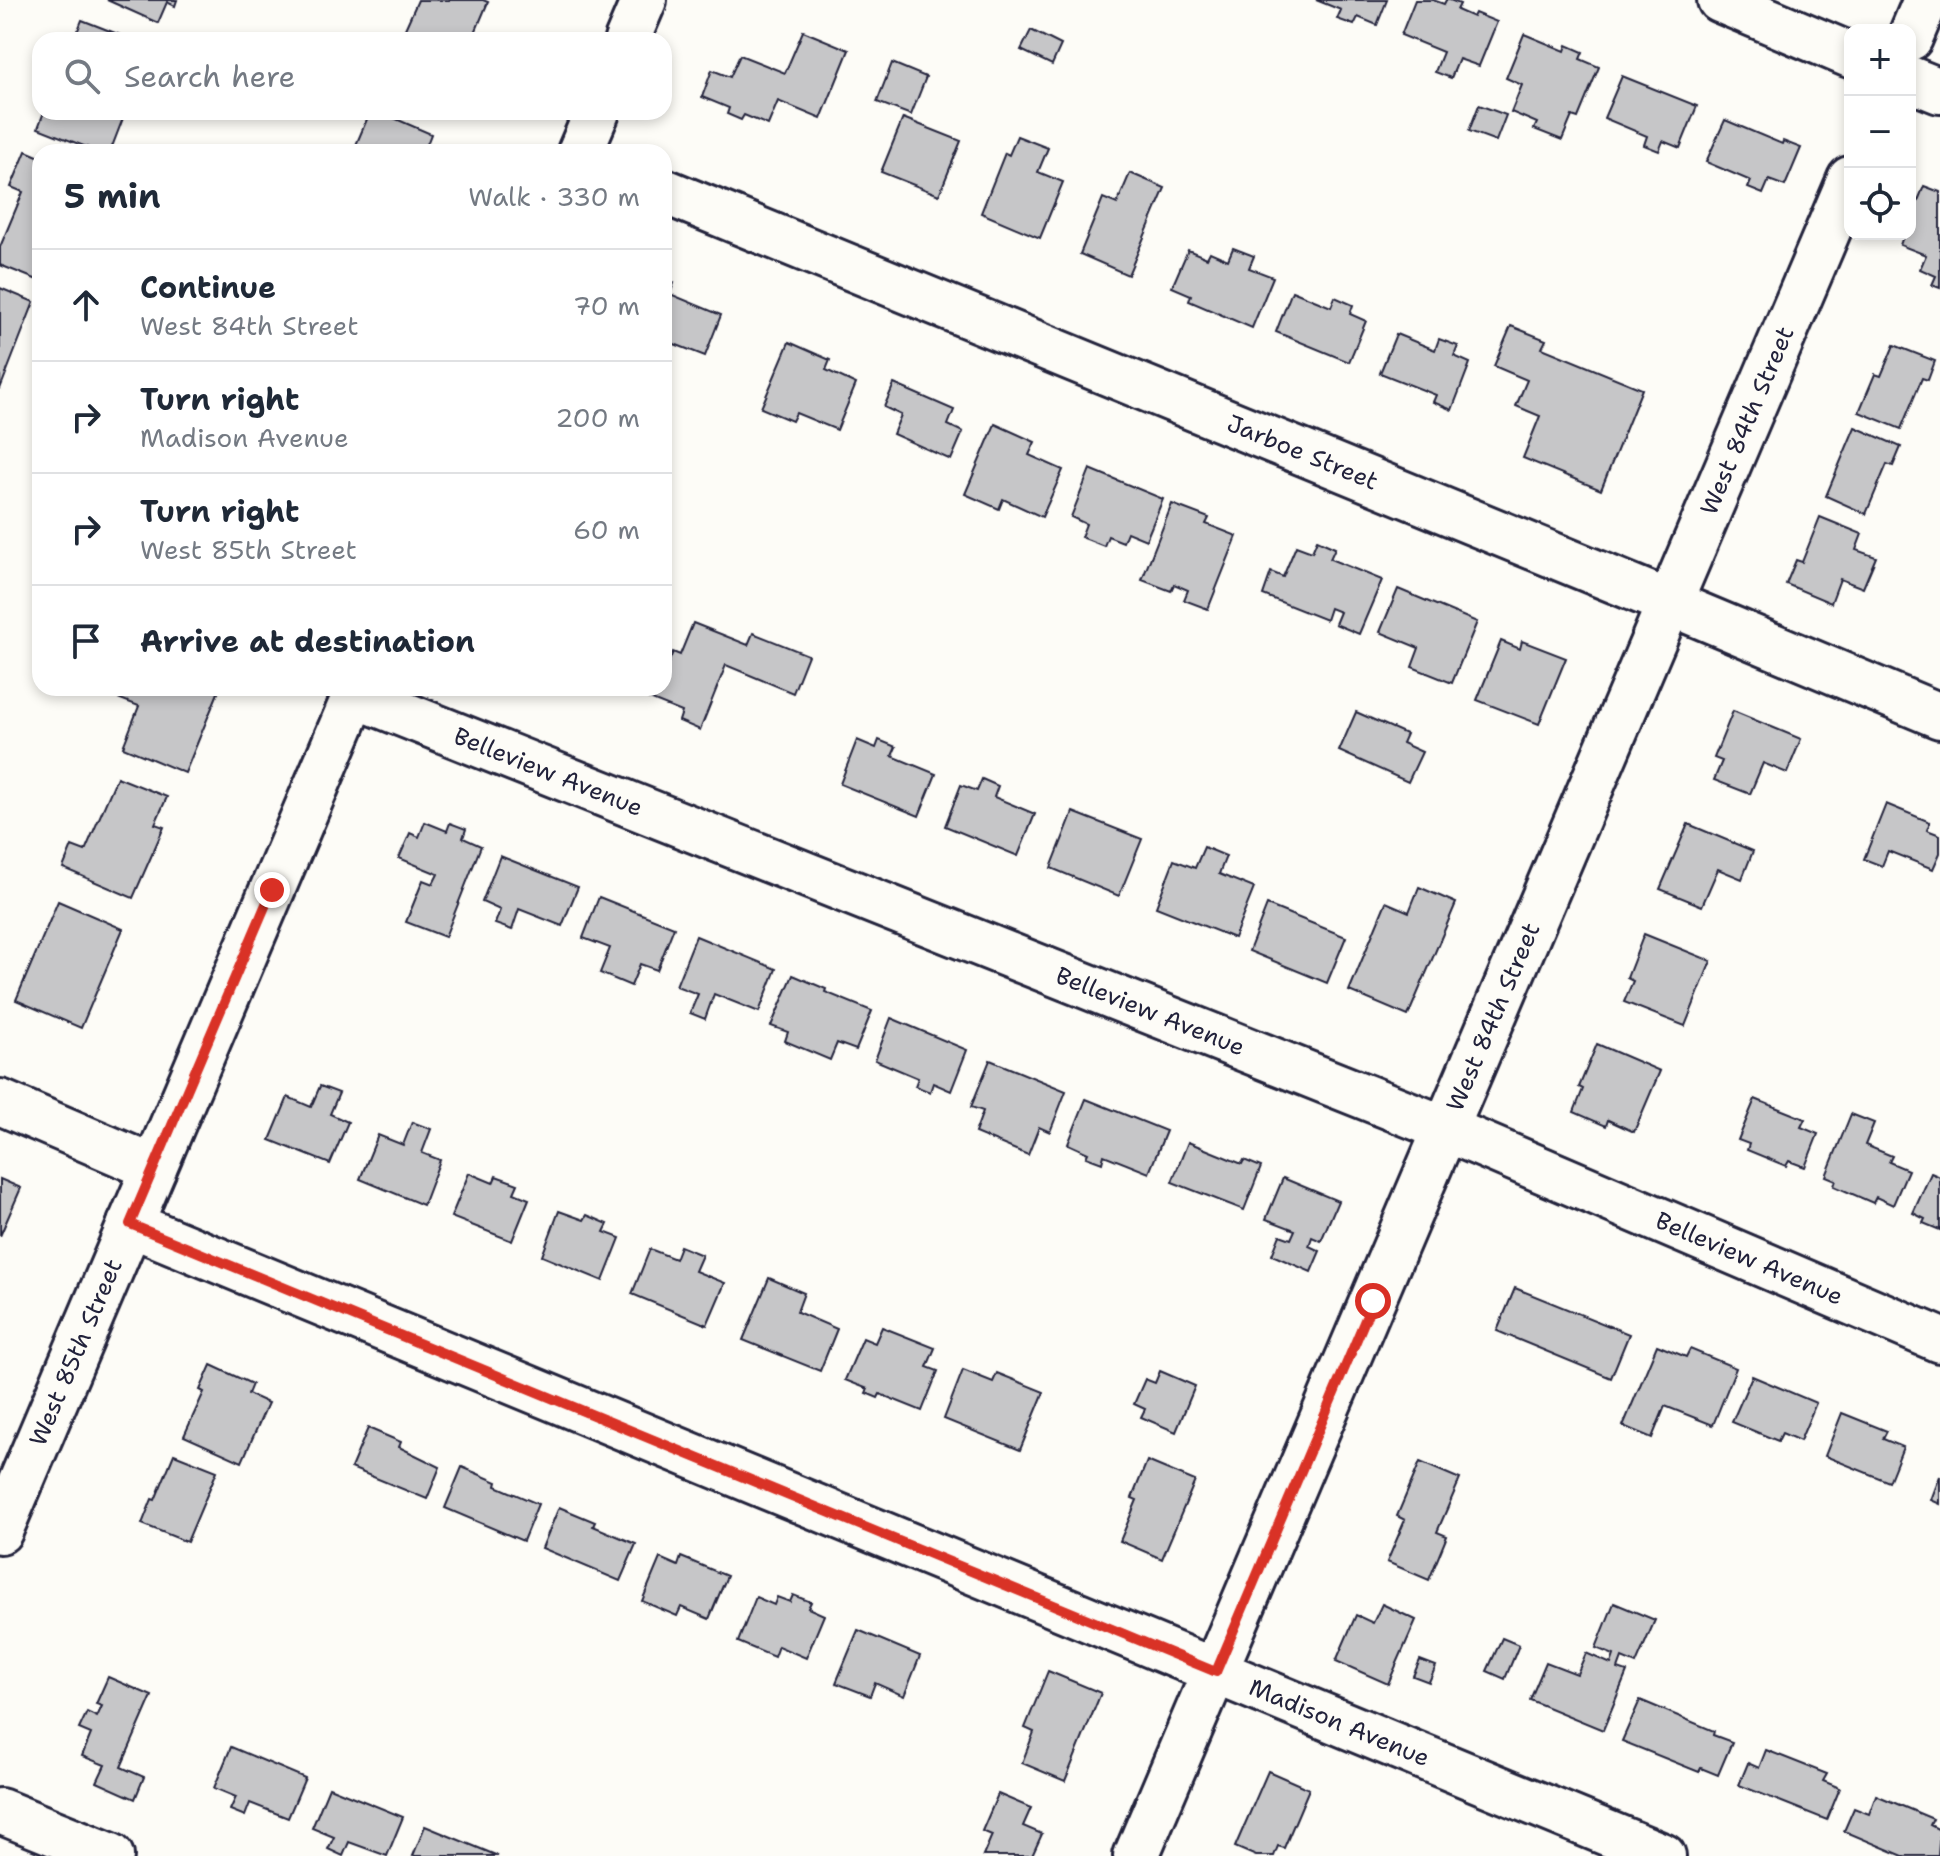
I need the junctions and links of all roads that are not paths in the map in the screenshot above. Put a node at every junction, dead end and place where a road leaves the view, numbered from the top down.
1 (644, 0) edge
2 (1720, 0) edge
3 (1926, 0) edge
4 (1916, 24) edge
5 (630, 32) edge
6 (1844, 52) edge
7 (1916, 81) edge
8 (1940, 91) edge
9 (594, 120) edge
10 (583, 144) edge
11 (1844, 193) edge
12 (672, 194) edge
13 (1670, 603) junction
14 (354, 696) edge
15 (366, 696) edge
16 (1940, 716) edge
17 (0, 1102) edge
18 (1446, 1129) junction
19 (154, 1168) junction
20 (130, 1224) junction
21 (1940, 1340) edge
22 (0, 1531) edge
23 (1216, 1672) junction
24 (0, 1811) edge
25 (111, 1856) edge
26 (1136, 1856) edge
27 (1663, 1856) edge

1 - 5 street
2 - 6 street
3 - 4 street
7 - 8 street
9 - 10 street
11 - 13 street, West 84th Street
12 - 13 street, Jarboe Street
13 - 16 street, Jarboe Street
13 - 18 street, West 84th Street
14 - 19 street, West 85th Street
15 - 18 street, Belleview Avenue
17 - 19 street
18 - 21 street, Belleview Avenue
18 - 23 street, West 84th Street
19 - 20 street, West 85th Street
20 - 22 street, West 85th Street
20 - 23 street, Madison Avenue
23 - 26 street, West 84th Street
23 - 27 street, Madison Avenue
24 - 25 street

